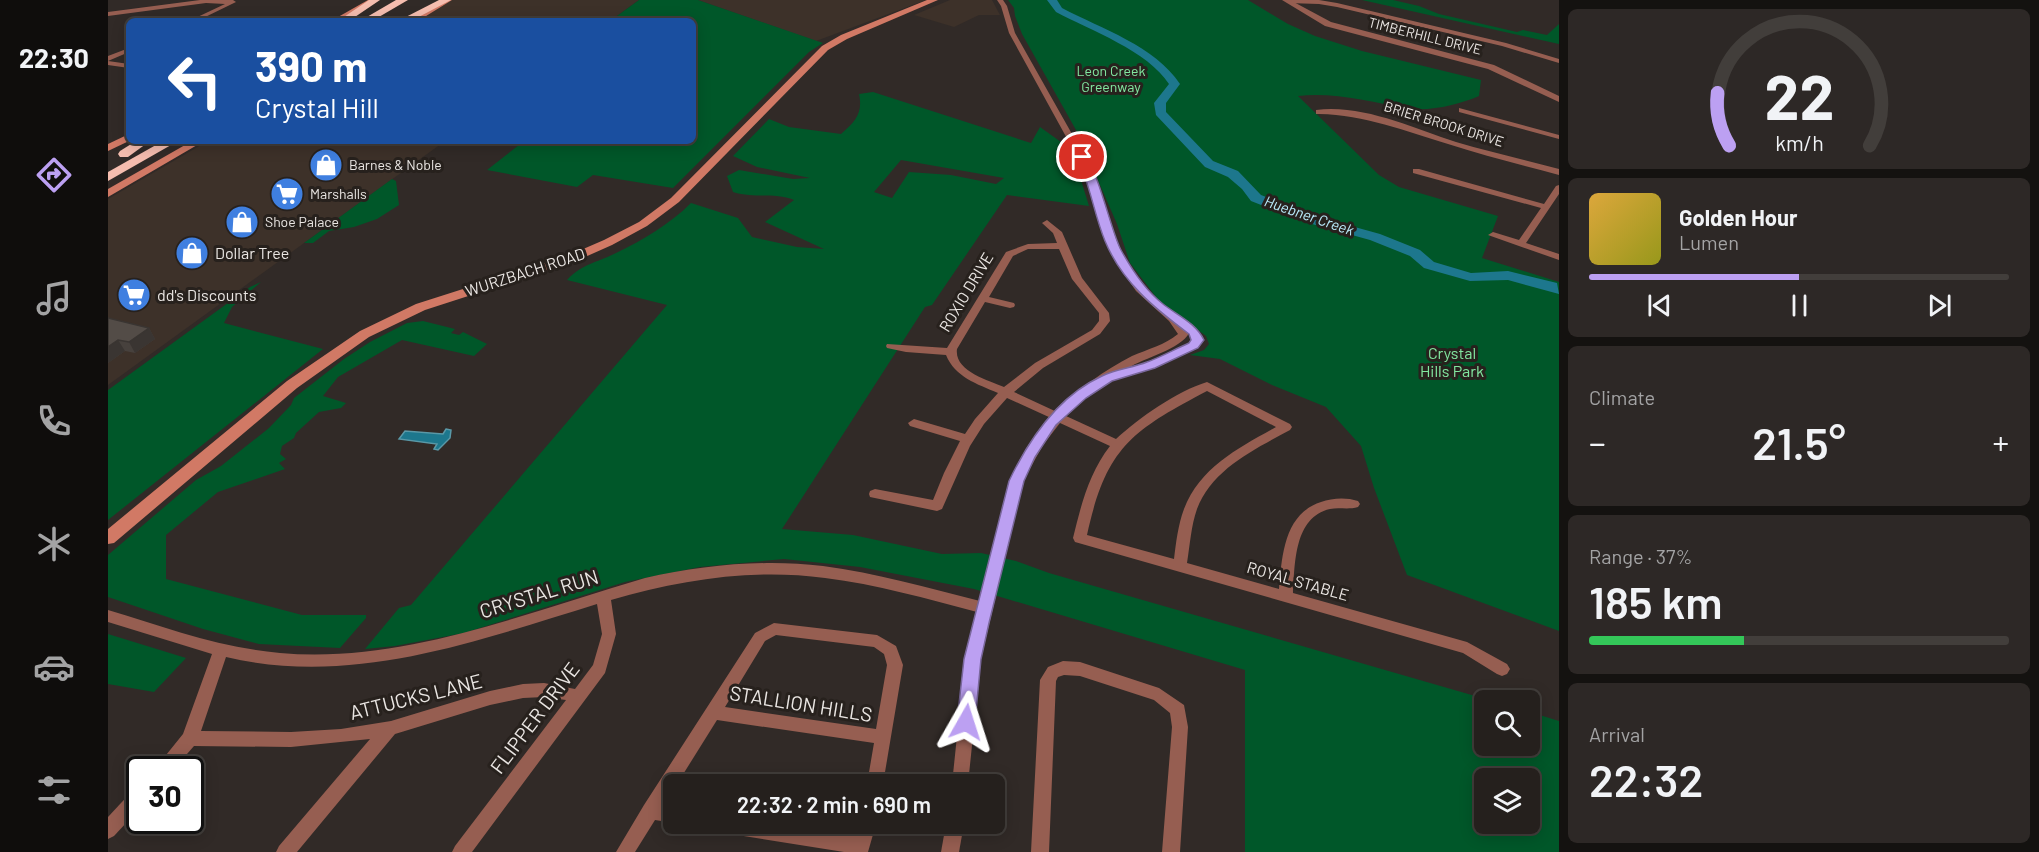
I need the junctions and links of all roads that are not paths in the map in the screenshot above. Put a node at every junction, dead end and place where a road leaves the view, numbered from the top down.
1 (139, 0) edge
2 (374, 0) edge
3 (447, 0) edge
4 (934, 0) edge
5 (1000, 0) edge
6 (235, 1) edge
7 (1286, 1) edge
8 (406, 3) edge
9 (136, 10) junction
10 (108, 14) edge
11 (198, 18) edge
12 (341, 18) edge
13 (347, 18) edge
14 (372, 18) edge
15 (386, 18) edge
16 (409, 18) edge
17 (417, 18) edge
18 (126, 52) edge
19 (108, 61) edge
20 (1559, 61) edge
21 (126, 65) edge
22 (1559, 99) edge
23 (1462, 110) dead end
24 (1319, 112) dead end
25 (1559, 137) edge
26 (126, 138) edge
27 (141, 144) edge
28 (167, 144) edge
29 (194, 144) edge
30 (108, 148) edge
31 (108, 163) edge
32 (1416, 171) dead end
33 (1559, 172) edge
34 (108, 177) edge
35 (1559, 188) edge
36 (108, 194) edge
37 (1546, 207) junction
38 (1047, 223) dead end
39 (1493, 235) dead end
40 (1521, 244) junction
41 (1062, 246) junction
42 (1559, 257) edge
43 (982, 298) junction
44 (1010, 305) dead end
45 (1173, 319) junction
46 (891, 346) dead end
47 (950, 352) junction
48 (1107, 378) junction
49 (1005, 393) junction
50 (1058, 416) junction
51 (914, 423) dead end
52 (966, 440) junction
53 (1116, 444) junction
54 (875, 494) dead end
55 (1353, 504) dead end
56 (108, 538) edge
57 (1180, 567) junction
58 (1287, 596) junction
59 (603, 597) junction
60 (985, 608) junction
61 (108, 616) edge
62 (221, 651) junction
63 (1502, 669) dead end
64 (577, 696) junction
65 (712, 712) junction
66 (390, 728) junction
67 (883, 737) junction
68 (190, 738) junction
69 (174, 756) edge
70 (877, 774) edge
71 (961, 774) edge
72 (126, 811) edge
73 (650, 811) junction
74 (663, 813) edge
75 (108, 831) edge
76 (779, 834) edge
77 (864, 834) edge
78 (953, 834) edge
79 (860, 849) edge
80 (285, 852) edge
81 (461, 852) edge
82 (625, 852) edge
83 (950, 852) edge
84 (1040, 852) edge
85 (1171, 852) edge

1 - 9 street
2 - 12 main road
2 - 13 highway
3 - 16 highway
3 - 17 main road
4 - 56 main road, WURZBACH ROAD
5 - 45 street
6 - 9 street
6 - 11 street
7 - 20 street
7 - 22 street, TIMBERHILL DRIVE
8 - 14 highway
8 - 15 highway
9 - 10 street
18 - 19 street
19 - 21 street
23 - 25 street
24 - 33 street, BRIER BROOK DRIVE
26 - 30 main road
27 - 31 highway
28 - 34 highway
29 - 36 main road
32 - 37 street
35 - 37 street
37 - 40 street
38 - 41 street
39 - 40 street
40 - 42 street
41 - 43 street, ROXIO DRIVE
41 - 49 street
43 - 44 street
43 - 47 street, ROXIO DRIVE
45 - 48 street
45 - 48 street
46 - 47 street
47 - 49 street, ROXIO DRIVE
48 - 50 street
49 - 50 street, ROXIO DRIVE
49 - 52 street
50 - 53 street, ROXIO DRIVE
50 - 60 street
51 - 52 street
52 - 54 street
53 - 57 street, ROYAL STABLE
53 - 57 street
55 - 58 street
57 - 58 street, ROYAL STABLE
58 - 63 street, ROYAL STABLE
59 - 60 street, CRYSTAL RUN
59 - 62 street, CRYSTAL RUN
59 - 64 street, FLIPPER DRIVE
60 - 71 street
61 - 62 street, CRYSTAL RUN
62 - 68 street
64 - 66 street, ATTUCKS LANE
64 - 81 street, FLIPPER DRIVE
65 - 67 street, STALLION HILLS
65 - 67 street
65 - 73 street
66 - 68 street, ATTUCKS LANE
66 - 80 street
67 - 70 street
68 - 69 street
72 - 75 street
73 - 74 street
73 - 82 street
76 - 79 street
77 - 79 street
78 - 83 street
84 - 85 street

